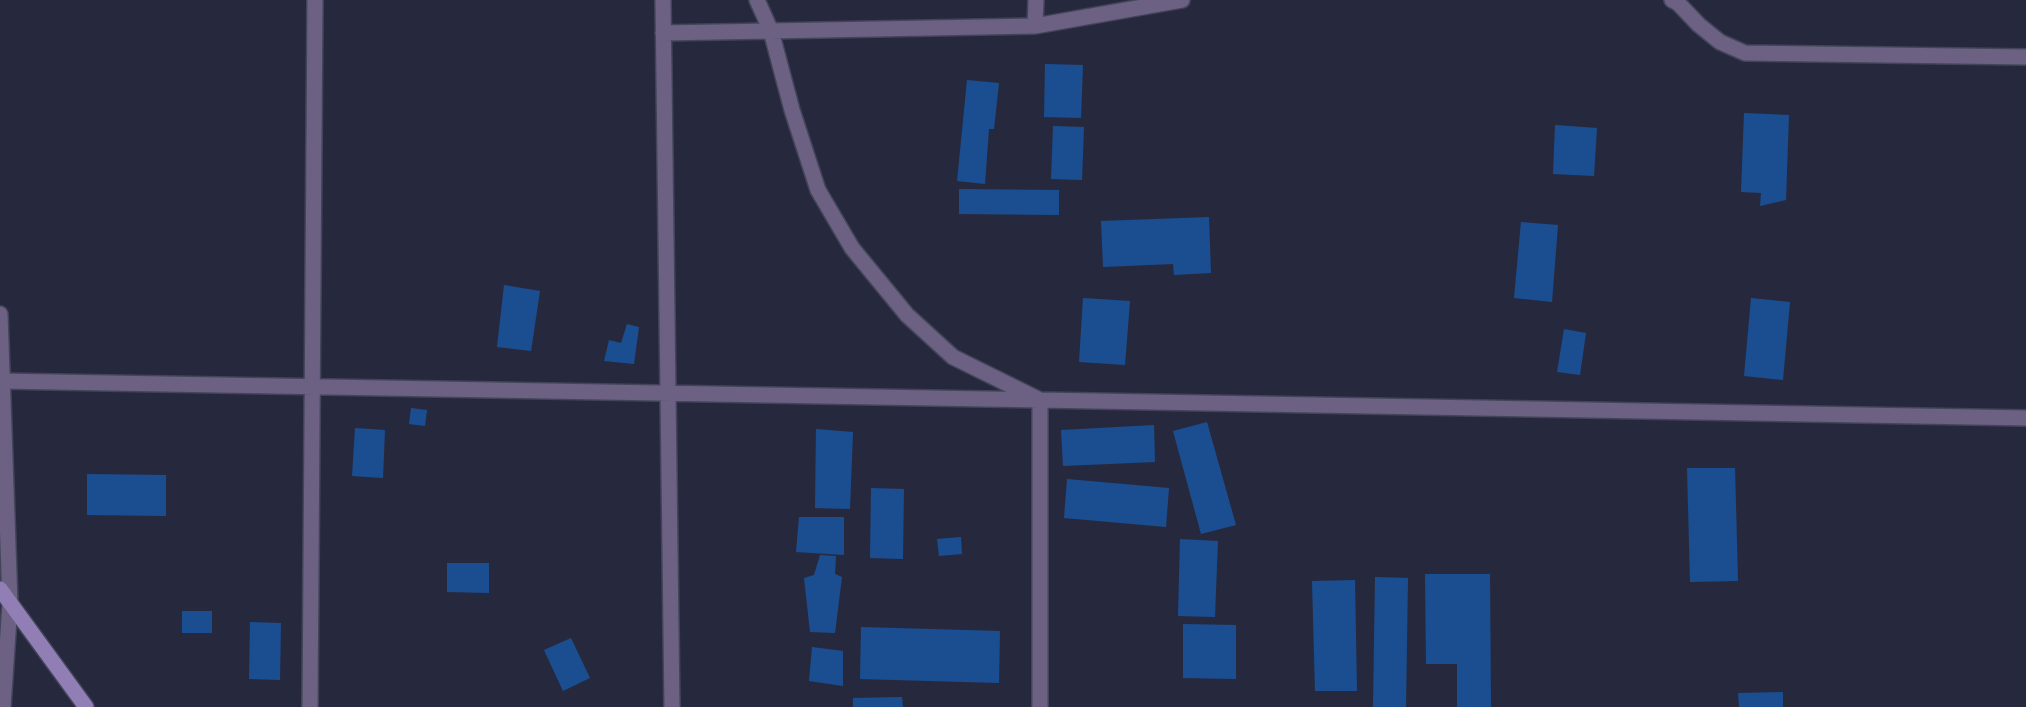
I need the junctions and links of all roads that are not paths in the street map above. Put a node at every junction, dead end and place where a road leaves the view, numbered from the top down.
1 (315, 0) edge
2 (663, 0) edge
3 (757, 0) edge
4 (1036, 0) edge
5 (1182, 0) edge
6 (1672, 0) edge
7 (1035, 26) junction
8 (771, 31) junction
9 (663, 33) junction
10 (2026, 57) edge
11 (0, 314) edge
12 (1, 381) edge
13 (312, 387) junction
14 (668, 393) junction
15 (1040, 400) junction
16 (2026, 418) edge
17 (0, 589) edge
18 (10, 603) junction
19 (3, 707) edge
20 (86, 707) edge
21 (310, 707) edge
22 (672, 707) edge
23 (1040, 707) edge

1 - 13 street
2 - 9 street
3 - 8 street
4 - 7 street
5 - 7 street
6 - 10 street
7 - 8 street
8 - 9 street
8 - 15 street
9 - 14 street
11 - 12 street
12 - 13 street
12 - 18 street
13 - 14 street
13 - 21 street
14 - 15 street
14 - 22 street
15 - 16 street
15 - 23 street
17 - 18 street
18 - 19 street
18 - 20 street

